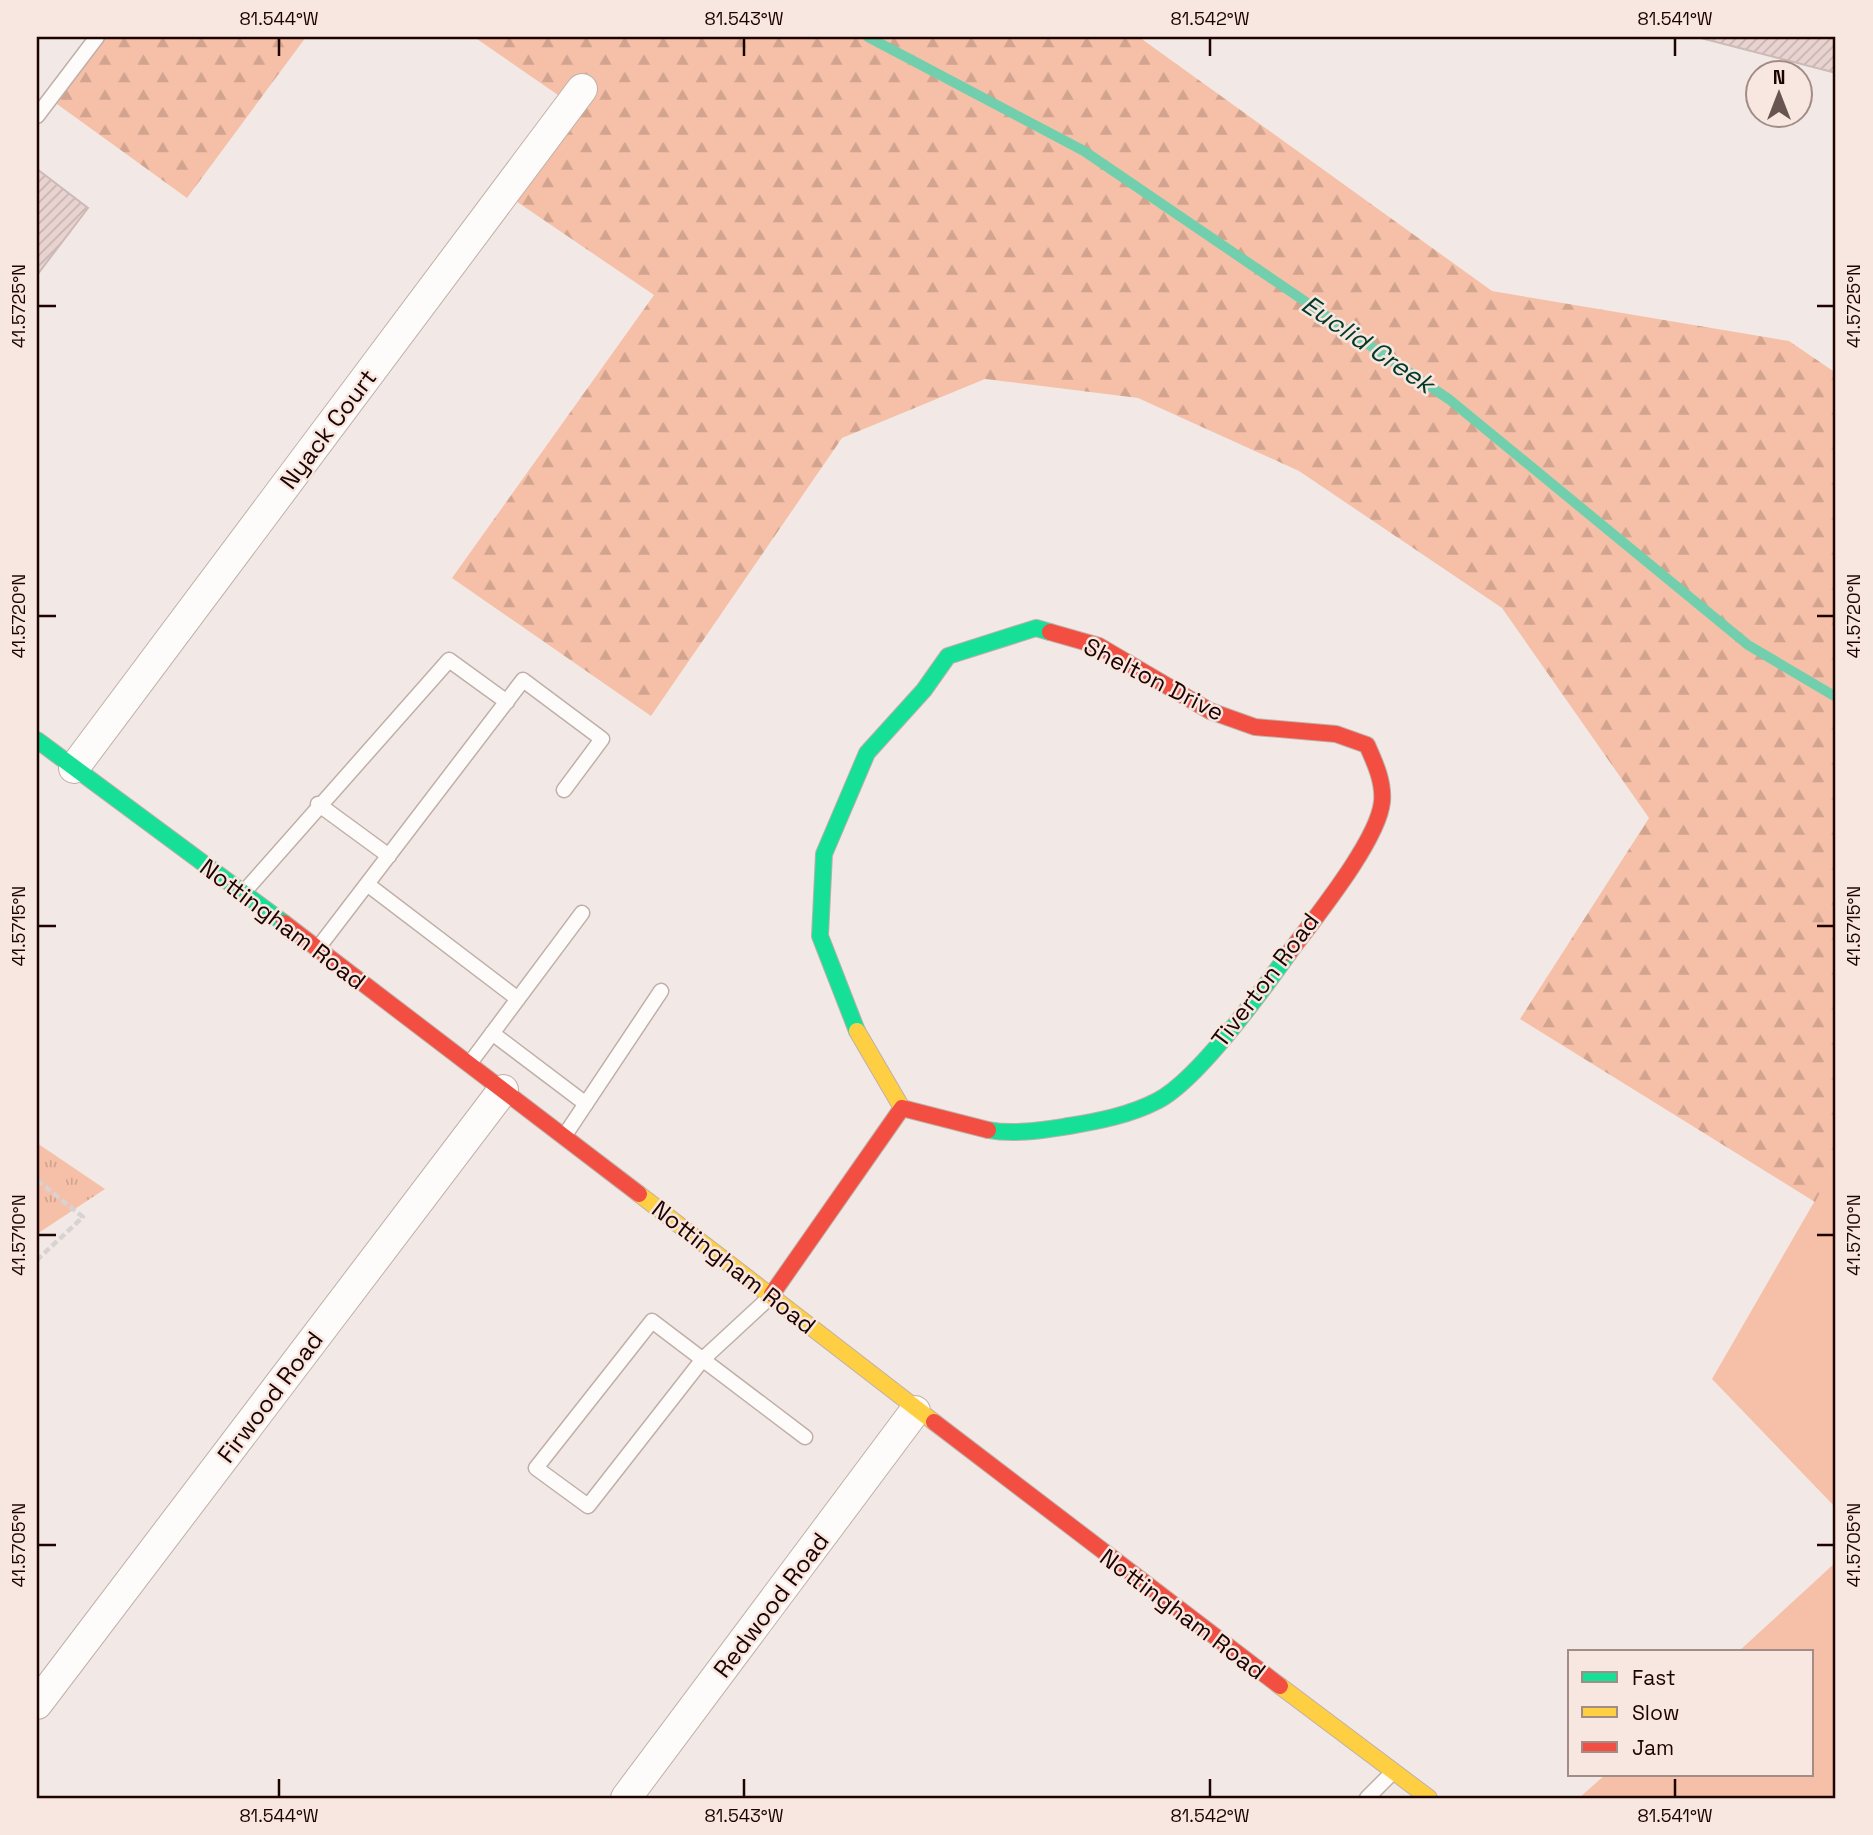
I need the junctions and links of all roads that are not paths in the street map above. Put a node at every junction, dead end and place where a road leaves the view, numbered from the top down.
1 (97, 37) edge
2 (582, 89) dead end
3 (37, 116) edge
4 (507, 702) junction
5 (37, 740) edge
6 (1367, 745) joint
7 (75, 768) junction
8 (564, 790) dead end
9 (318, 804) junction
10 (388, 856) junction
11 (367, 884) junction
12 (243, 894) junction
13 (582, 913) dead end
14 (316, 949) junction
15 (661, 991) dead end
16 (518, 999) junction
17 (492, 1033) junction
18 (469, 1065) junction
19 (503, 1090) junction
20 (586, 1104) junction
21 (902, 1108) junction
22 (564, 1136) junction
23 (772, 1294) junction
24 (703, 1359) junction
25 (915, 1411) junction
26 (805, 1437) dead end
27 (37, 1704) edge
28 (1393, 1772) junction
29 (626, 1798) edge
30 (1367, 1798) edge
31 (1429, 1798) edge

1 - 3 lane
2 - 7 street, Nyack Court
4 - 8 lane
4 - 9 lane
4 - 10 lane
5 - 7 street, Nottingham Road
6 - 21 street, Tiverton Road
6 - 21 street, Shelton Drive
7 - 12 street, Nottingham Road
9 - 10 lane
9 - 12 lane
10 - 11 lane
11 - 14 lane
11 - 16 lane
12 - 14 street, Nottingham Road
13 - 16 lane
14 - 18 street, Nottingham Road
15 - 20 lane
16 - 17 lane
17 - 18 lane
17 - 20 lane
18 - 19 street, Nottingham Road
19 - 22 street, Nottingham Road
19 - 27 street, Firwood Road
20 - 22 lane
21 - 23 street
22 - 23 street, Nottingham Road
23 - 24 lane
23 - 25 street, Nottingham Road
24 - 24 lane
24 - 26 lane
25 - 28 street, Nottingham Road
25 - 29 street, Redwood Road
28 - 30 lane
28 - 31 street, Nottingham Road

